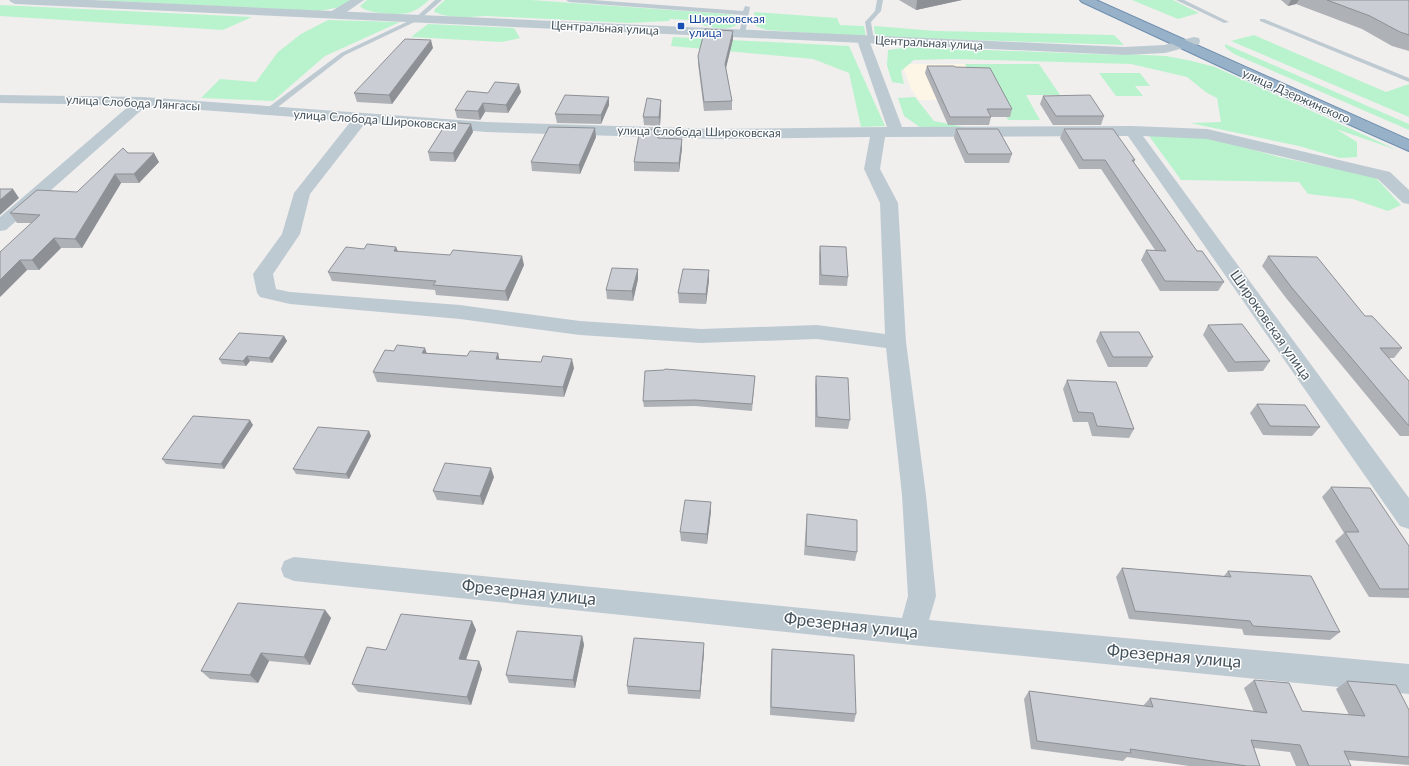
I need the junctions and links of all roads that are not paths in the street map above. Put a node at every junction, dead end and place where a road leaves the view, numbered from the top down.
1 (15, 0) edge
2 (358, 0) edge
3 (440, 0) edge
4 (569, 0) edge
5 (880, 0) edge
6 (1086, 0) edge
7 (1103, 0) edge
8 (1179, 0) edge
9 (334, 16) junction
10 (417, 19) junction
11 (1262, 20) dead end
12 (1226, 22) dead end
13 (742, 34) junction
14 (867, 40) junction
15 (1189, 43) junction
16 (1409, 80) edge
17 (0, 99) edge
18 (143, 101) junction
19 (266, 112) junction
20 (360, 119) junction
21 (1132, 131) junction
22 (887, 132) junction
23 (1409, 135) edge
24 (1409, 146) edge
25 (1409, 200) edge
26 (0, 226) edge
27 (896, 342) junction
28 (1409, 518) edge
29 (294, 568) dead end
30 (912, 632) junction
31 (1409, 679) edge

1 - 9 street, Центральная улица
2 - 9 street
3 - 10 lane
4 - 13 lane
5 - 14 lane
6 - 15 highway
7 - 15 highway
8 - 12 lane
9 - 10 street, Центральная улица
10 - 13 street, Центральная улица
10 - 19 lane
11 - 16 lane
13 - 14 street, Центральная улица
14 - 15 street, Центральная улица
14 - 22 street
15 - 23 highway, улица Дзержинского
15 - 24 highway, улица Дзержинского
17 - 18 street, улица Слобода Лянгасы
18 - 19 street, улица Слобода Лянгасы
18 - 26 street
19 - 20 street, улица Слобода Широковская
20 - 22 street, улица Слобода Широковская
20 - 27 street
21 - 22 street, улица Слобода Широковская
21 - 25 street, улица Слобода Широковская
21 - 28 street, Широковская улица
22 - 27 street
27 - 30 street
29 - 30 street, Фрезерная улица
30 - 31 street, Фрезерная улица

